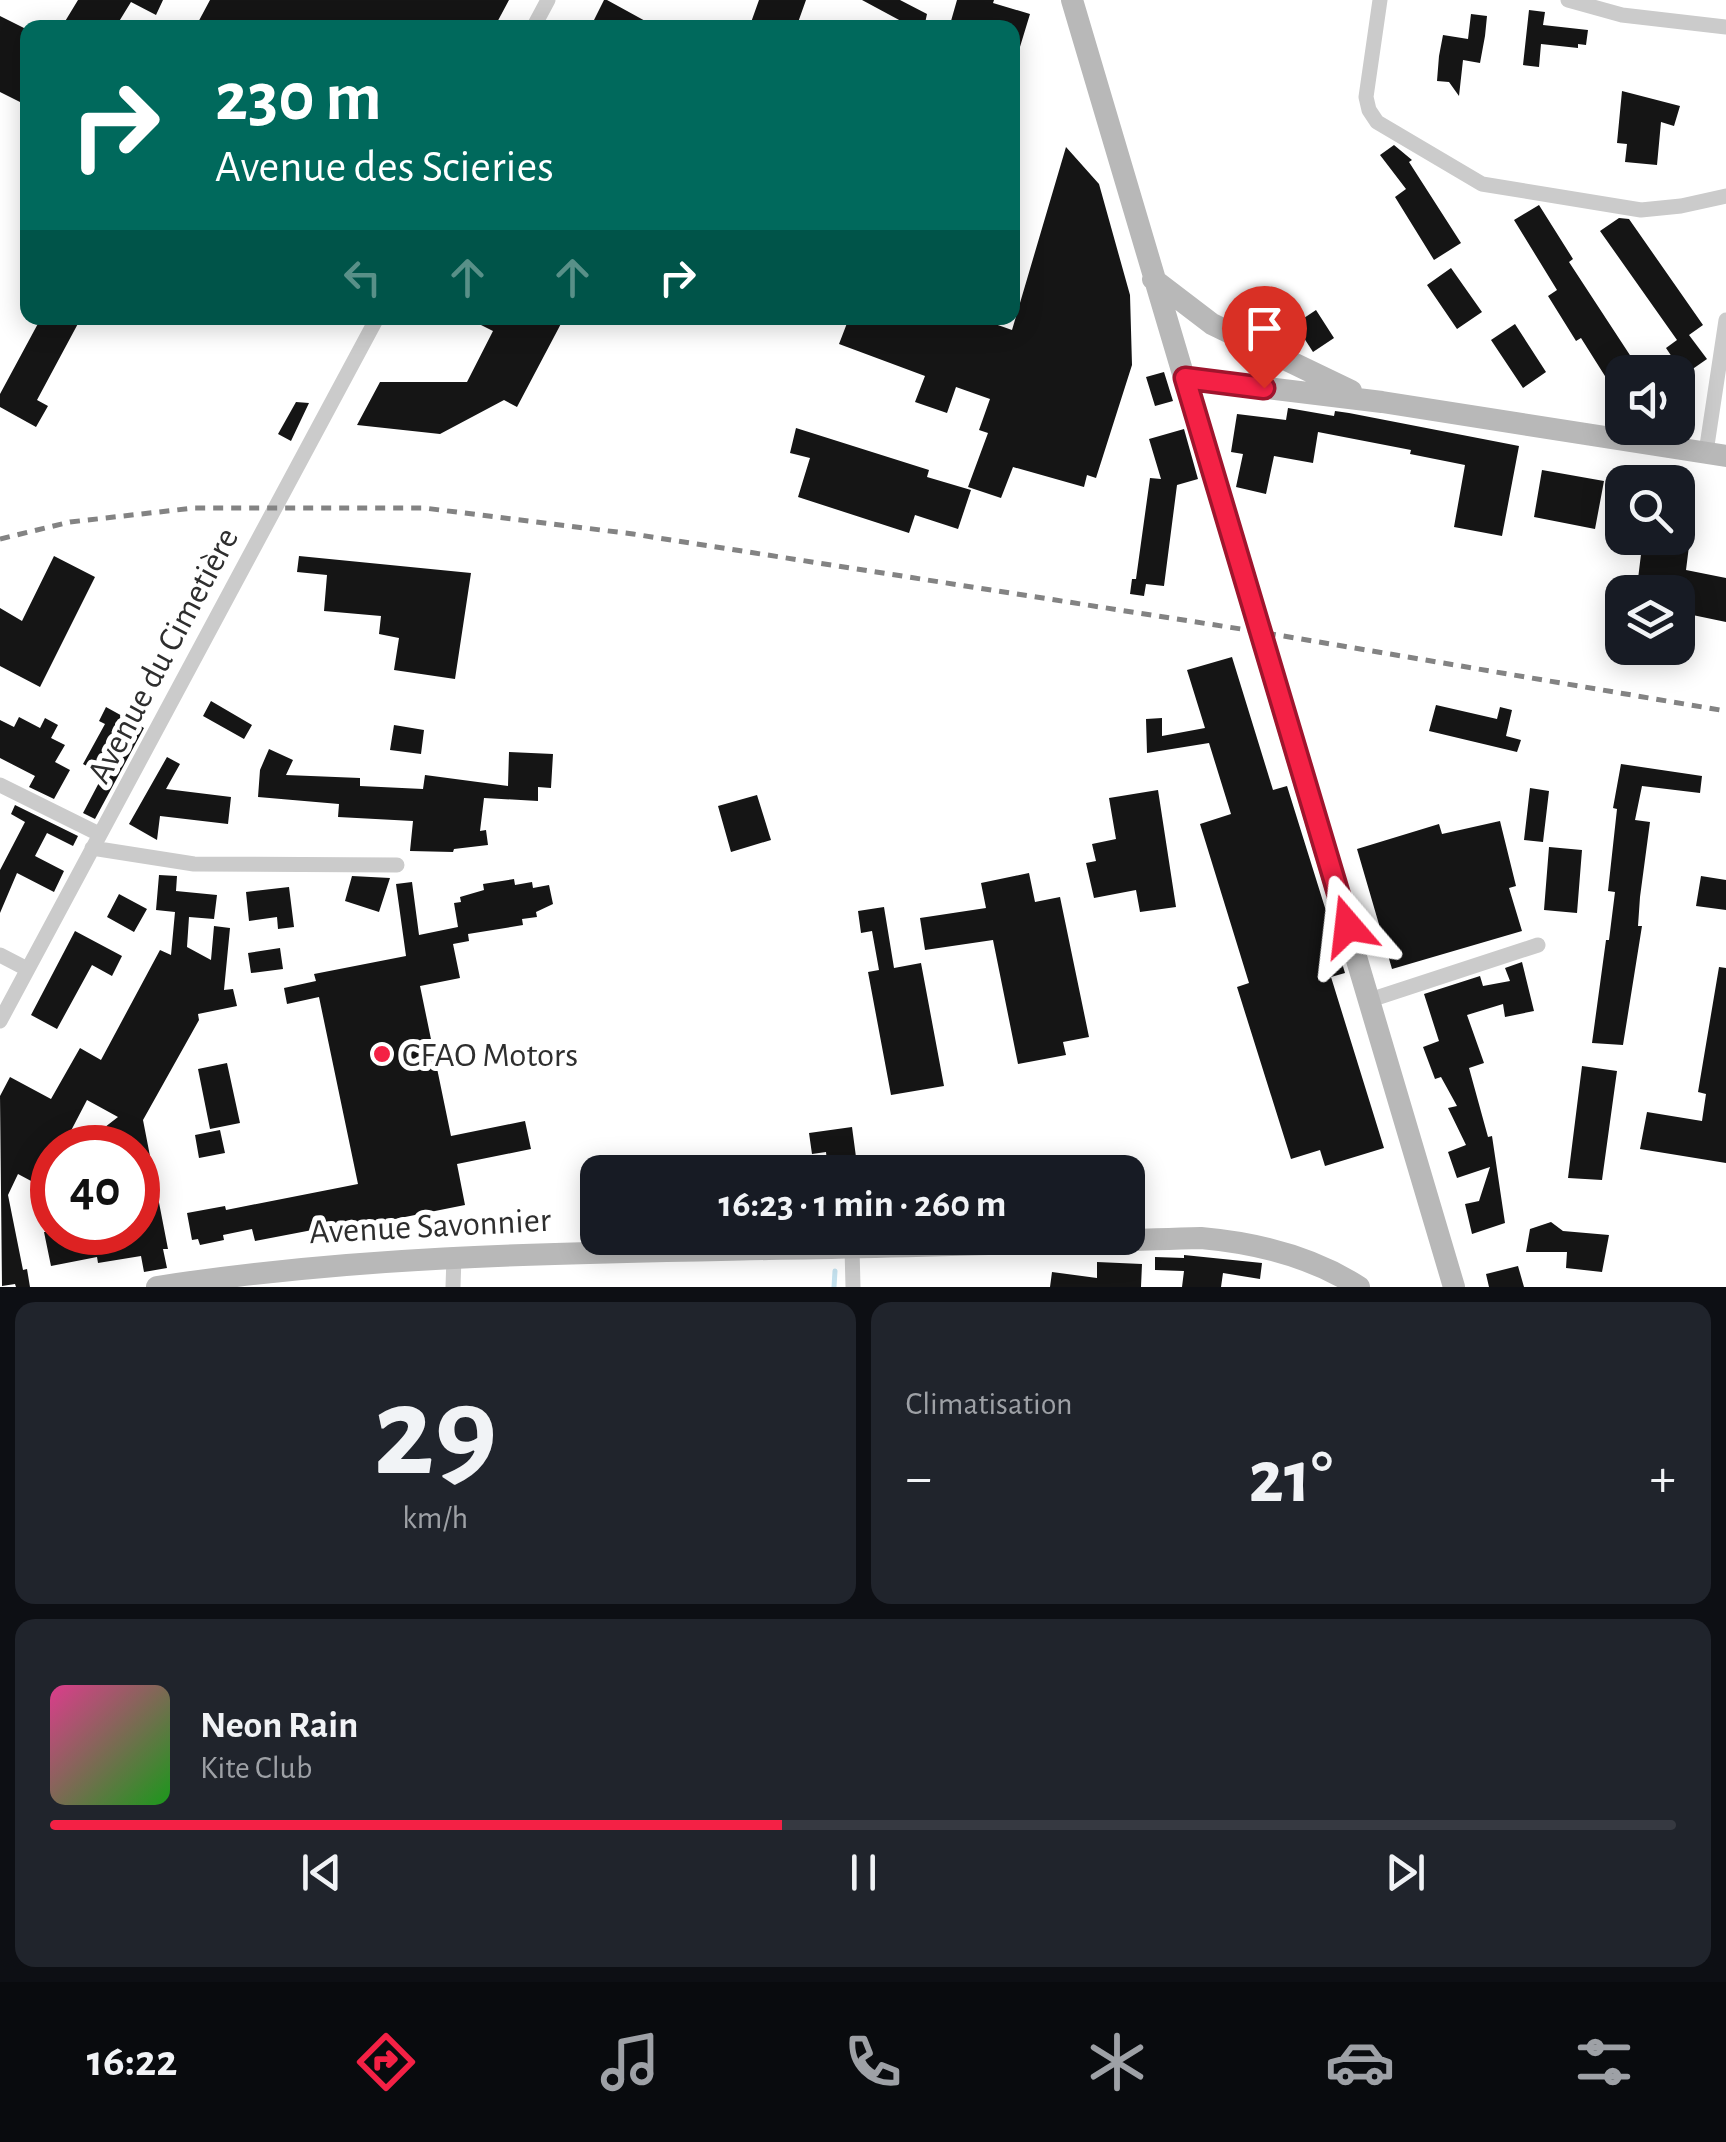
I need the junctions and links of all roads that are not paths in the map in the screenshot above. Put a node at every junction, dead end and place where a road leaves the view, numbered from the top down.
1 (1072, 0) edge
2 (1380, 0) edge
3 (1568, 0) edge
4 (1599, 4) edge
5 (1726, 27) edge
6 (1726, 196) edge
7 (1153, 279) junction
8 (1726, 320) edge
9 (373, 325) edge
10 (1185, 378) junction
11 (1382, 402) junction
12 (1716, 454) edge
13 (0, 784) edge
14 (95, 841) junction
15 (397, 865) dead end
16 (1538, 945) dead end
17 (0, 954) edge
18 (27, 969) junction
19 (1370, 1000) junction
20 (0, 1021) edge
21 (1145, 1240) edge
22 (580, 1254) edge
23 (852, 1255) edge
24 (454, 1257) junction
25 (157, 1287) edge
26 (453, 1287) edge
27 (853, 1287) edge
28 (1359, 1287) edge
29 (1454, 1287) edge

1 - 7 street
2 - 6 street
3 - 4 street
4 - 5 street
7 - 10 street
7 - 11 street
8 - 12 street
9 - 14 street, Avenue du Cimetière
10 - 11 street
10 - 19 street
11 - 12 street
13 - 14 street
14 - 15 street
14 - 18 street, Avenue du Cimetière
16 - 19 street
17 - 18 street
18 - 20 street, Avenue du Cimetière
19 - 29 street
21 - 28 street, Avenue Savonnier
22 - 24 street, Avenue Savonnier
23 - 27 street
24 - 25 street, Avenue Savonnier
24 - 26 street

